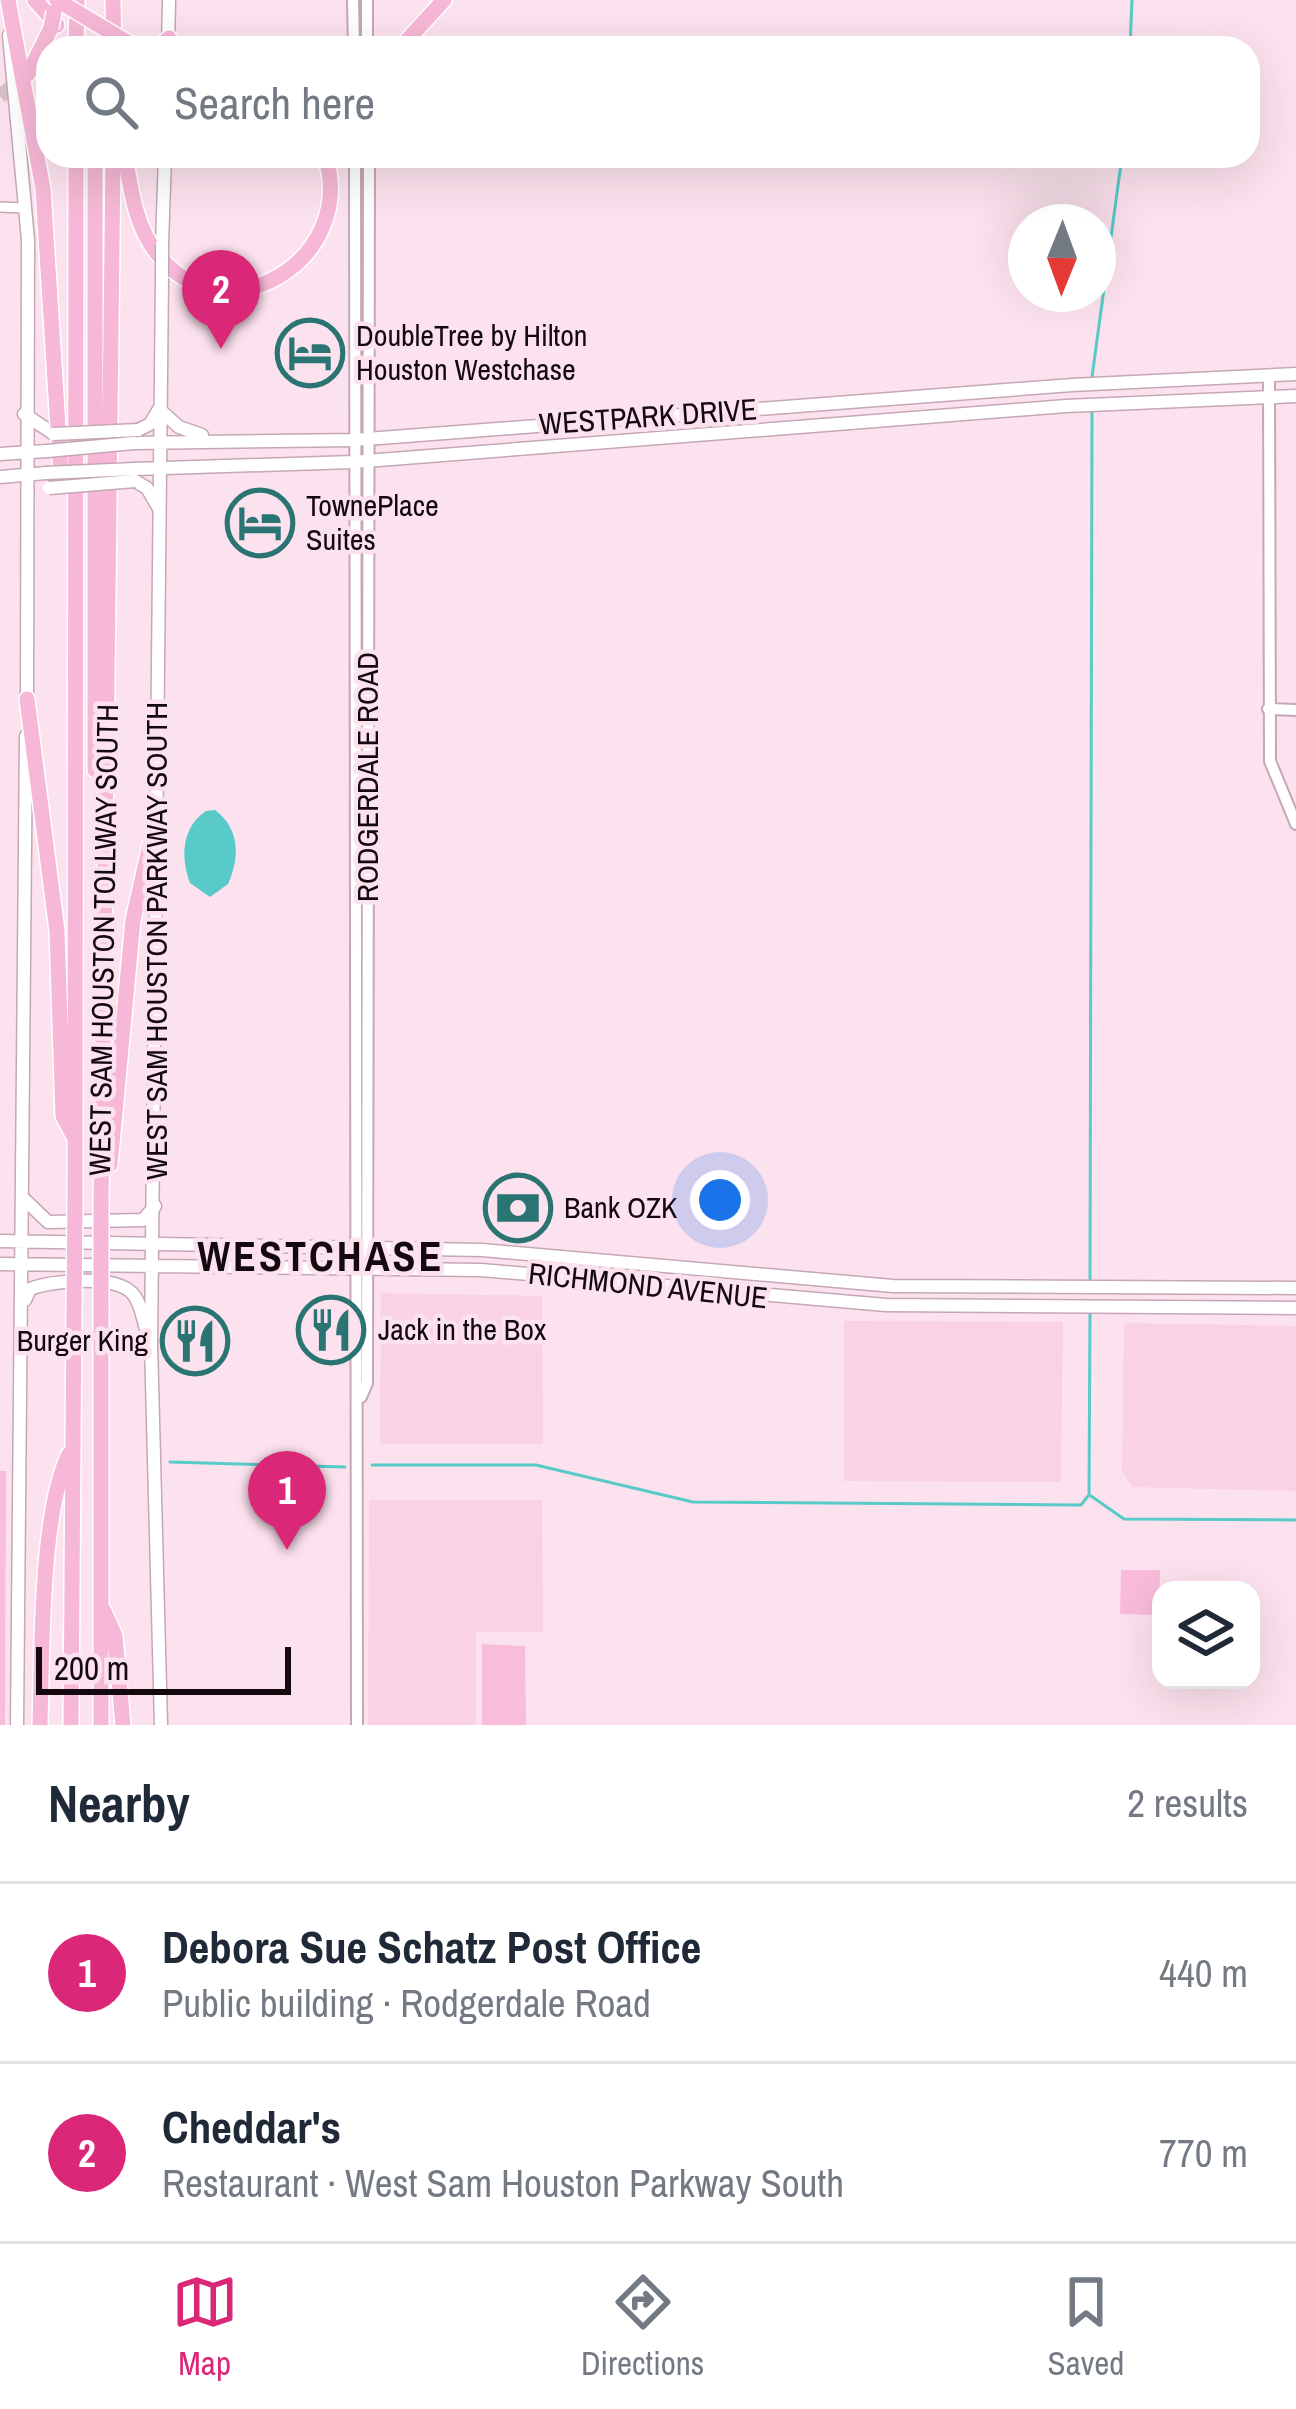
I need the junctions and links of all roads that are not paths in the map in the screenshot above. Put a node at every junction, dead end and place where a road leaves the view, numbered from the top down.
1 (8, 0) edge
2 (35, 0) edge
3 (77, 0) edge
4 (113, 0) edge
5 (169, 0) edge
6 (353, 0) edge
7 (367, 0) edge
8 (444, 0) edge
9 (55, 14) edge
10 (76, 36) edge
11 (108, 36) edge
12 (114, 36) edge
13 (166, 36) edge
14 (354, 36) edge
15 (367, 36) edge
16 (411, 36) edge
17 (36, 56) edge
18 (28, 74) tunnel mouth
19 (36, 151) edge
20 (39, 168) edge
21 (76, 168) edge
22 (94, 168) edge
23 (113, 168) edge
24 (128, 168) edge
25 (165, 168) edge
26 (327, 168) edge
27 (357, 168) edge
28 (367, 168) edge
29 (362, 202) junction
30 (0, 207) edge
31 (24, 208) junction
32 (1296, 374) edge
33 (1269, 378) junction
34 (1296, 396) edge
35 (1269, 398) junction
36 (158, 409) junction
37 (24, 414) junction
38 (136, 436) junction
39 (215, 438) junction
40 (370, 439) junction
41 (354, 440) junction
42 (159, 442) junction
43 (24, 452) junction
44 (0, 454) edge
45 (369, 460) junction
46 (353, 462) junction
47 (159, 469) junction
48 (25, 475) junction
49 (135, 475) junction
50 (0, 476) edge
51 (74, 496) junction
52 (27, 508) junction
53 (158, 508) junction
54 (355, 621) junction
55 (369, 621) junction
56 (27, 698) junction
57 (1268, 710) junction
58 (1296, 710) edge
59 (361, 740) junction
60 (157, 814) junction
61 (1296, 824) edge
62 (105, 838) junction
63 (360, 871) junction
64 (354, 978) junction
65 (368, 978) junction
66 (355, 1120) junction
67 (370, 1124) junction
68 (75, 1138) junction
69 (23, 1198) junction
70 (104, 1204) junction
71 (155, 1206) junction
72 (0, 1241) edge
73 (22, 1241) junction
74 (154, 1243) junction
75 (362, 1248) junction
76 (482, 1250) junction
77 (612, 1261) junction
78 (0, 1264) edge
79 (21, 1264) junction
80 (154, 1267) junction
81 (362, 1268) junction
82 (481, 1270) junction
83 (743, 1274) junction
84 (610, 1281) junction
85 (893, 1286) junction
86 (1002, 1286) junction
87 (1259, 1287) junction
88 (1296, 1288) edge
89 (741, 1295) junction
90 (22, 1306) junction
91 (886, 1306) junction
92 (1002, 1307) junction
93 (1259, 1308) junction
94 (1296, 1308) edge
95 (151, 1344) junction
96 (73, 1446) junction
97 (100, 1603) junction
98 (17, 1725) edge
99 (40, 1725) edge
100 (71, 1725) edge
101 (100, 1725) edge
102 (123, 1725) edge
103 (161, 1725) edge
104 (357, 1725) edge

1 - 19 highway
1 - 31 main road
2 - 9 highway
3 - 10 highway
4 - 12 highway
5 - 13 main road
6 - 14 street
7 - 15 street
8 - 16 highway
9 - 11 highway, bridge
17 - 18 highway
20 - 51 highway
21 - 51 highway, WEST SAM HOUSTON TOLLWAY SOUTH
22 - 62 highway
23 - 62 highway, WEST SAM HOUSTON TOLLWAY SOUTH
24 - 26 highway
25 - 36 main road, WEST SAM HOUSTON PARKWAY SOUTH, bridge
27 - 29 street, RODGERDALE ROAD
28 - 29 street, RODGERDALE ROAD
29 - 40 street, RODGERDALE ROAD
29 - 41 street, RODGERDALE ROAD
30 - 31 street
31 - 37 main road
32 - 33 main road, WESTPARK DRIVE
33 - 35 street
33 - 40 main road, WESTPARK DRIVE
34 - 35 main road, WESTPARK DRIVE
35 - 45 main road, WESTPARK DRIVE
35 - 57 street
36 - 38 main road
36 - 39 main road
36 - 42 main road, WEST SAM HOUSTON PARKWAY SOUTH
37 - 38 main road, bridge
37 - 43 main road
38 - 42 main road, WESTPARK DRIVE
38 - 43 main road, WESTPARK DRIVE, bridge
39 - 41 main road, WESTPARK DRIVE
39 - 42 main road, WESTPARK DRIVE
40 - 41 main road, WESTPARK DRIVE
40 - 45 street, RODGERDALE ROAD
41 - 46 street, RODGERDALE ROAD
42 - 47 main road, WEST SAM HOUSTON PARKWAY SOUTH
43 - 44 main road, WESTPARK DRIVE
43 - 48 main road
45 - 46 main road, WESTPARK DRIVE
45 - 55 street, RODGERDALE ROAD
46 - 47 main road, WESTPARK DRIVE
46 - 54 street, RODGERDALE ROAD
47 - 49 main road, WESTPARK DRIVE
47 - 53 main road, WEST SAM HOUSTON PARKWAY SOUTH
48 - 49 main road, WESTPARK DRIVE, bridge
48 - 50 main road, WESTPARK DRIVE
48 - 52 main road
49 - 52 main road, bridge
49 - 53 main road
51 - 68 highway, WEST SAM HOUSTON TOLLWAY SOUTH
52 - 56 main road
53 - 60 main road, WEST SAM HOUSTON PARKWAY SOUTH
54 - 55 street
54 - 59 street, RODGERDALE ROAD
55 - 59 street, RODGERDALE ROAD
56 - 68 highway
56 - 69 main road
57 - 58 street
57 - 61 street
59 - 63 street, RODGERDALE ROAD
60 - 70 highway
60 - 71 main road, WEST SAM HOUSTON PARKWAY SOUTH
62 - 70 highway, WEST SAM HOUSTON TOLLWAY SOUTH
63 - 64 street, RODGERDALE ROAD
63 - 65 street, RODGERDALE ROAD
64 - 65 street
64 - 66 street, RODGERDALE ROAD
65 - 67 street, RODGERDALE ROAD
66 - 67 street
66 - 75 street, RODGERDALE ROAD
67 - 75 street, RODGERDALE ROAD
68 - 96 highway, WEST SAM HOUSTON TOLLWAY SOUTH, bridge
69 - 71 main road
69 - 73 main road
70 - 97 highway, bridge
71 - 74 main road, WEST SAM HOUSTON PARKWAY SOUTH
72 - 73 main road, RICHMOND AVENUE
73 - 74 main road, RICHMOND AVENUE
73 - 79 main road
74 - 75 main road, RICHMOND AVENUE
74 - 80 main road, WEST SAM HOUSTON PARKWAY SOUTH
75 - 76 main road, RICHMOND AVENUE
75 - 81 street, RODGERDALE ROAD
76 - 77 main road, RICHMOND AVENUE
76 - 82 main road
77 - 83 main road, RICHMOND AVENUE
77 - 84 main road
78 - 79 main road, RICHMOND AVENUE
79 - 80 main road, RICHMOND AVENUE
79 - 90 main road
80 - 81 main road, RICHMOND AVENUE
80 - 95 main road, WEST SAM HOUSTON PARKWAY SOUTH
81 - 82 main road, RICHMOND AVENUE
81 - 104 street, RODGERDALE ROAD
82 - 84 main road, RICHMOND AVENUE
83 - 85 main road, RICHMOND AVENUE
83 - 89 main road
84 - 89 main road, RICHMOND AVENUE
85 - 86 main road, RICHMOND AVENUE
85 - 91 main road
86 - 87 main road, RICHMOND AVENUE
86 - 92 main road
87 - 88 main road, RICHMOND AVENUE
87 - 93 main road
89 - 91 main road, RICHMOND AVENUE
90 - 95 main road
90 - 98 main road
91 - 92 main road, RICHMOND AVENUE
92 - 93 main road, RICHMOND AVENUE
93 - 94 main road, RICHMOND AVENUE
95 - 103 main road, WEST SAM HOUSTON PARKWAY SOUTH
96 - 99 highway
96 - 100 highway, WEST SAM HOUSTON TOLLWAY SOUTH
97 - 101 highway
97 - 102 highway

